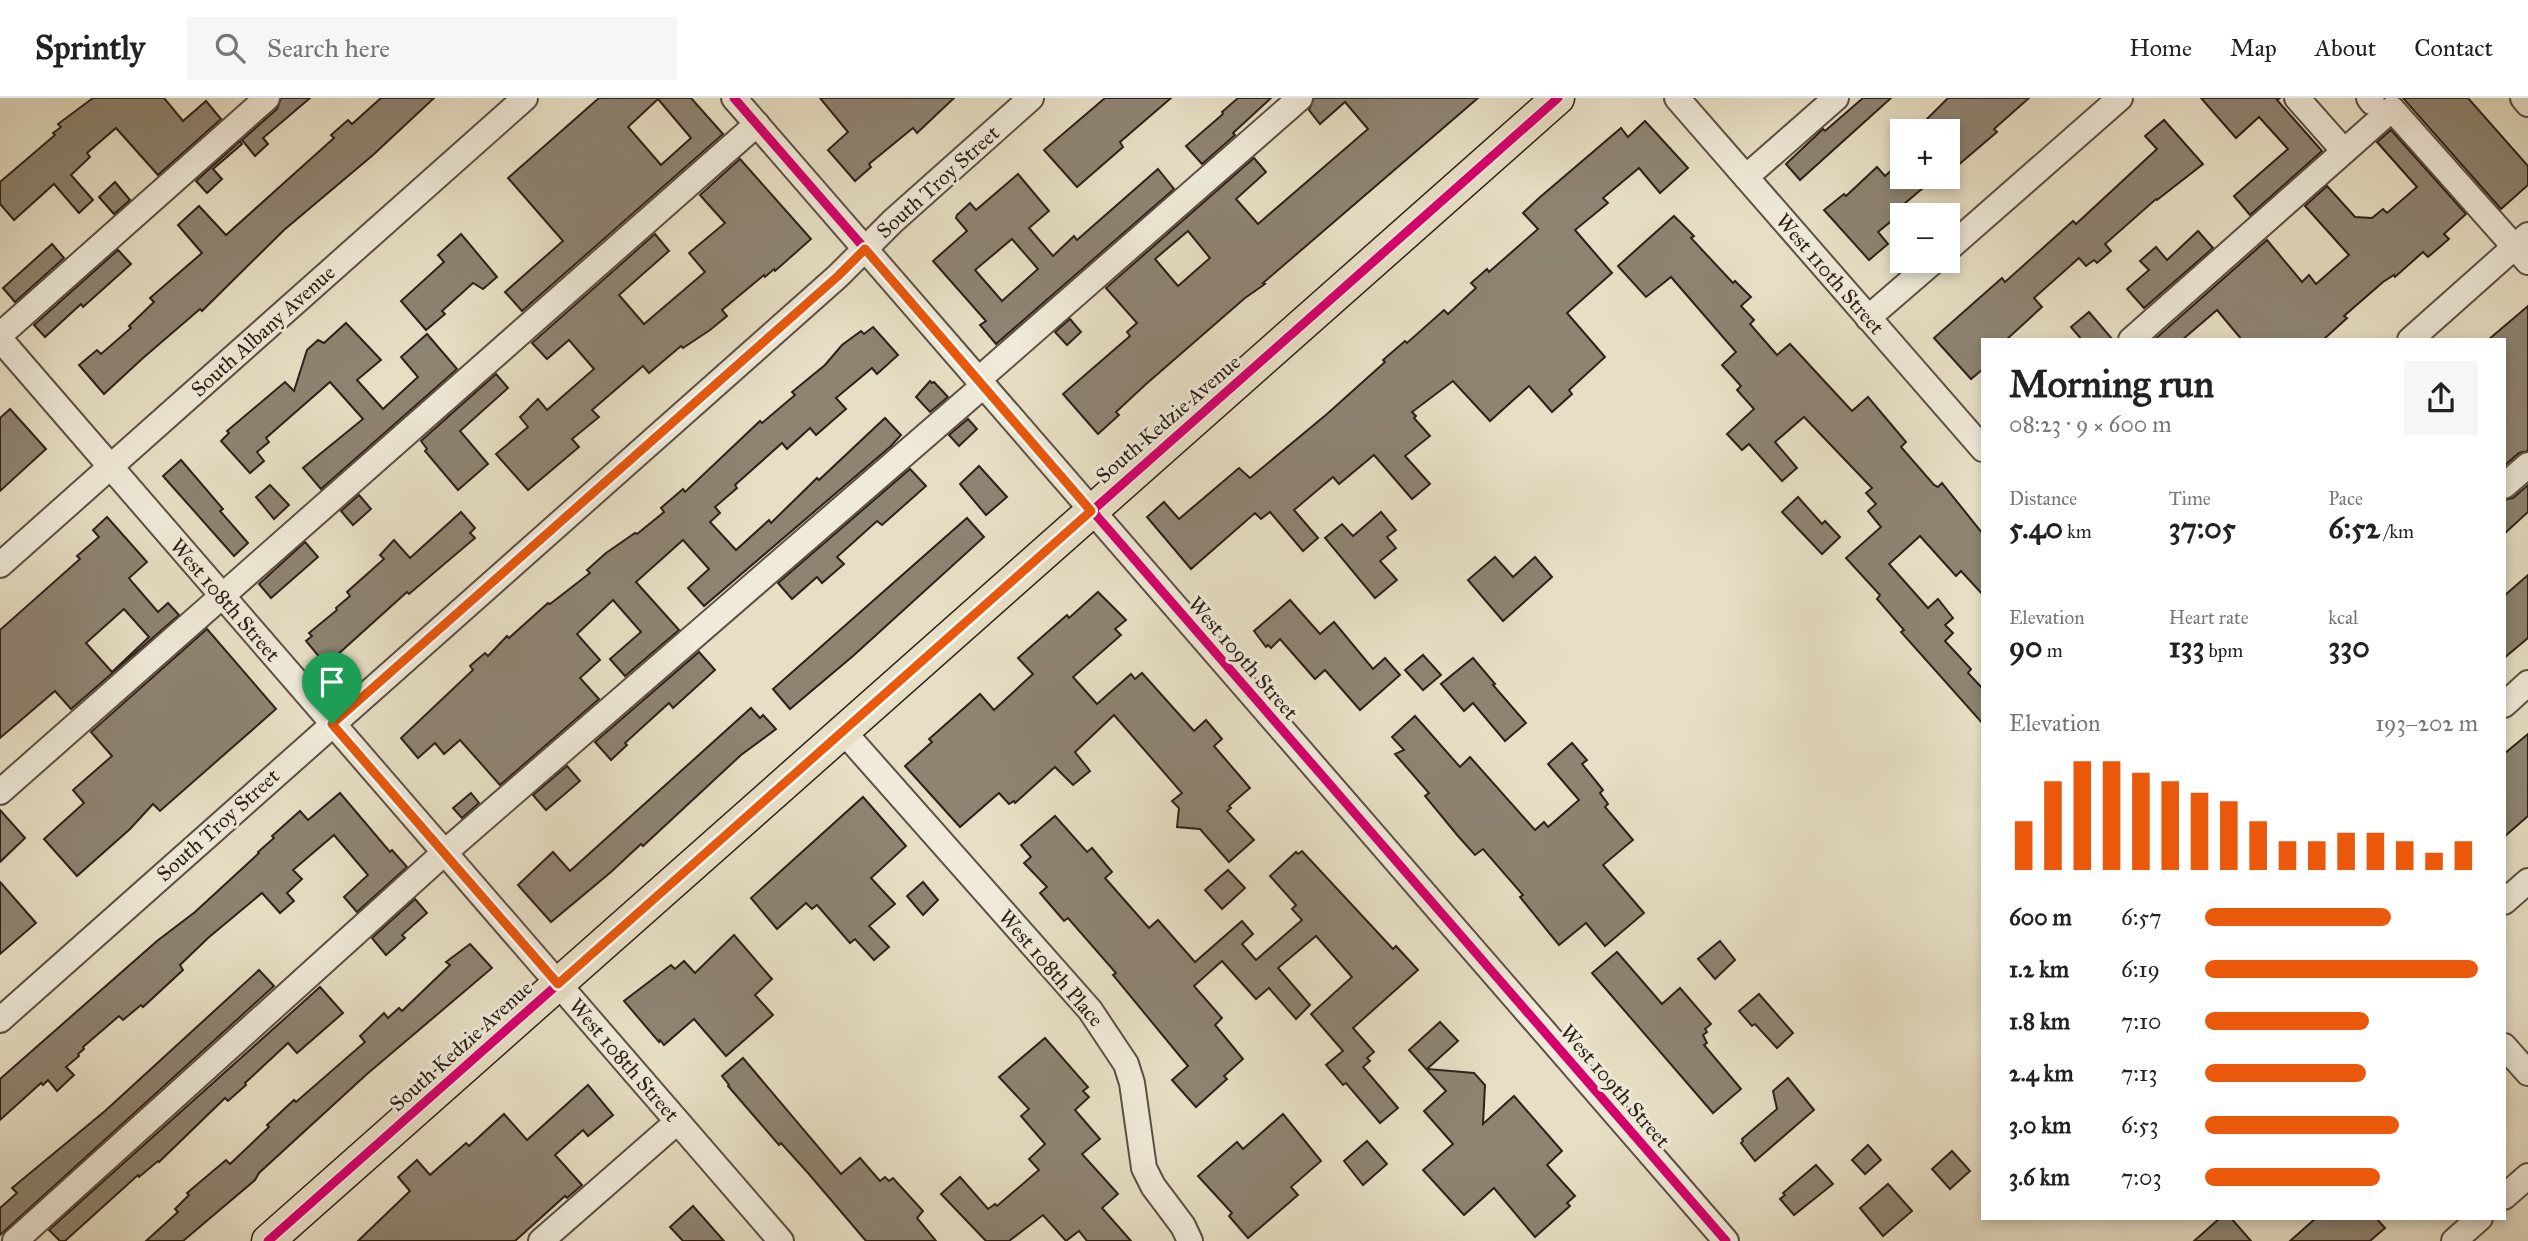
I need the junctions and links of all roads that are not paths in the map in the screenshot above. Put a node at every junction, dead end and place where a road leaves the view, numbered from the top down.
1 (267, 98) edge
2 (525, 98) edge
3 (1031, 98) edge
4 (1300, 98) edge
5 (1558, 98) edge
6 (1677, 98) edge
7 (1836, 98) edge
8 (2120, 98) edge
9 (2297, 98) edge
10 (2523, 98) edge
11 (2528, 104) edge
12 (749, 108) edge
13 (2344, 151) junction
14 (1746, 177) junction
15 (1960, 238) edge
16 (2524, 248) edge
17 (865, 249) junction
18 (1920, 273) edge
19 (1868, 318) junction
20 (0, 337) edge
21 (2133, 338) edge
22 (2412, 338) edge
23 (981, 383) junction
24 (1981, 447) edge
25 (2528, 465) edge
26 (110, 467) junction
27 (2506, 484) edge
28 (1091, 511) junction
29 (0, 565) edge
30 (222, 596) junction
31 (2528, 683) edge
32 (2506, 703) edge
33 (332, 724) junction
34 (843, 731) junction
35 (0, 792) edge
36 (444, 853) junction
37 (2528, 881) edge
38 (2506, 900) edge
39 (558, 984) junction
40 (0, 1020) edge
41 (2506, 1048) edge
42 (2528, 1073) edge
43 (677, 1122) junction
44 (2528, 1176) edge
45 (2506, 1195) edge
46 (2478, 1220) edge
47 (15, 1241) edge
48 (268, 1241) edge
49 (541, 1241) edge
50 (781, 1241) edge
51 (1190, 1241) edge
52 (1726, 1241) edge
53 (2455, 1241) edge

1 - 20 street
2 - 26 street, South Albany Avenue
3 - 17 street, South Troy Street
4 - 23 street
5 - 28 main road, South Kedzie Avenue
6 - 14 street, West 110th Street
7 - 14 street
8 - 15 street
9 - 13 street
10 - 11 street
12 - 17 street, West 109th Street
12 - 30 street
13 - 16 street
13 - 21 street
14 - 19 street, West 110th Street
16 - 22 street
17 - 23 street, West 109th Street
17 - 33 street, South Troy Street
18 - 19 street
19 - 24 street, West 110th Street
20 - 26 street, West 108th Street
23 - 28 street, West 109th Street
23 - 36 street
25 - 27 street
26 - 29 street, South Albany Avenue
26 - 30 street, West 108th Street
28 - 34 main road, South Kedzie Avenue
28 - 52 street, West 109th Street
30 - 33 street, West 108th Street
30 - 35 street
31 - 32 street
33 - 36 street, West 108th Street
33 - 40 street, South Troy Street
34 - 39 main road, South Kedzie Avenue
34 - 51 street, West 108th Place
36 - 39 street, West 108th Street
36 - 47 street
37 - 38 street
39 - 43 street, West 108th Street
39 - 48 main road, South Kedzie Avenue
41 - 42 street
43 - 49 street
43 - 50 street, West 108th Street
44 - 45 street
46 - 53 street

